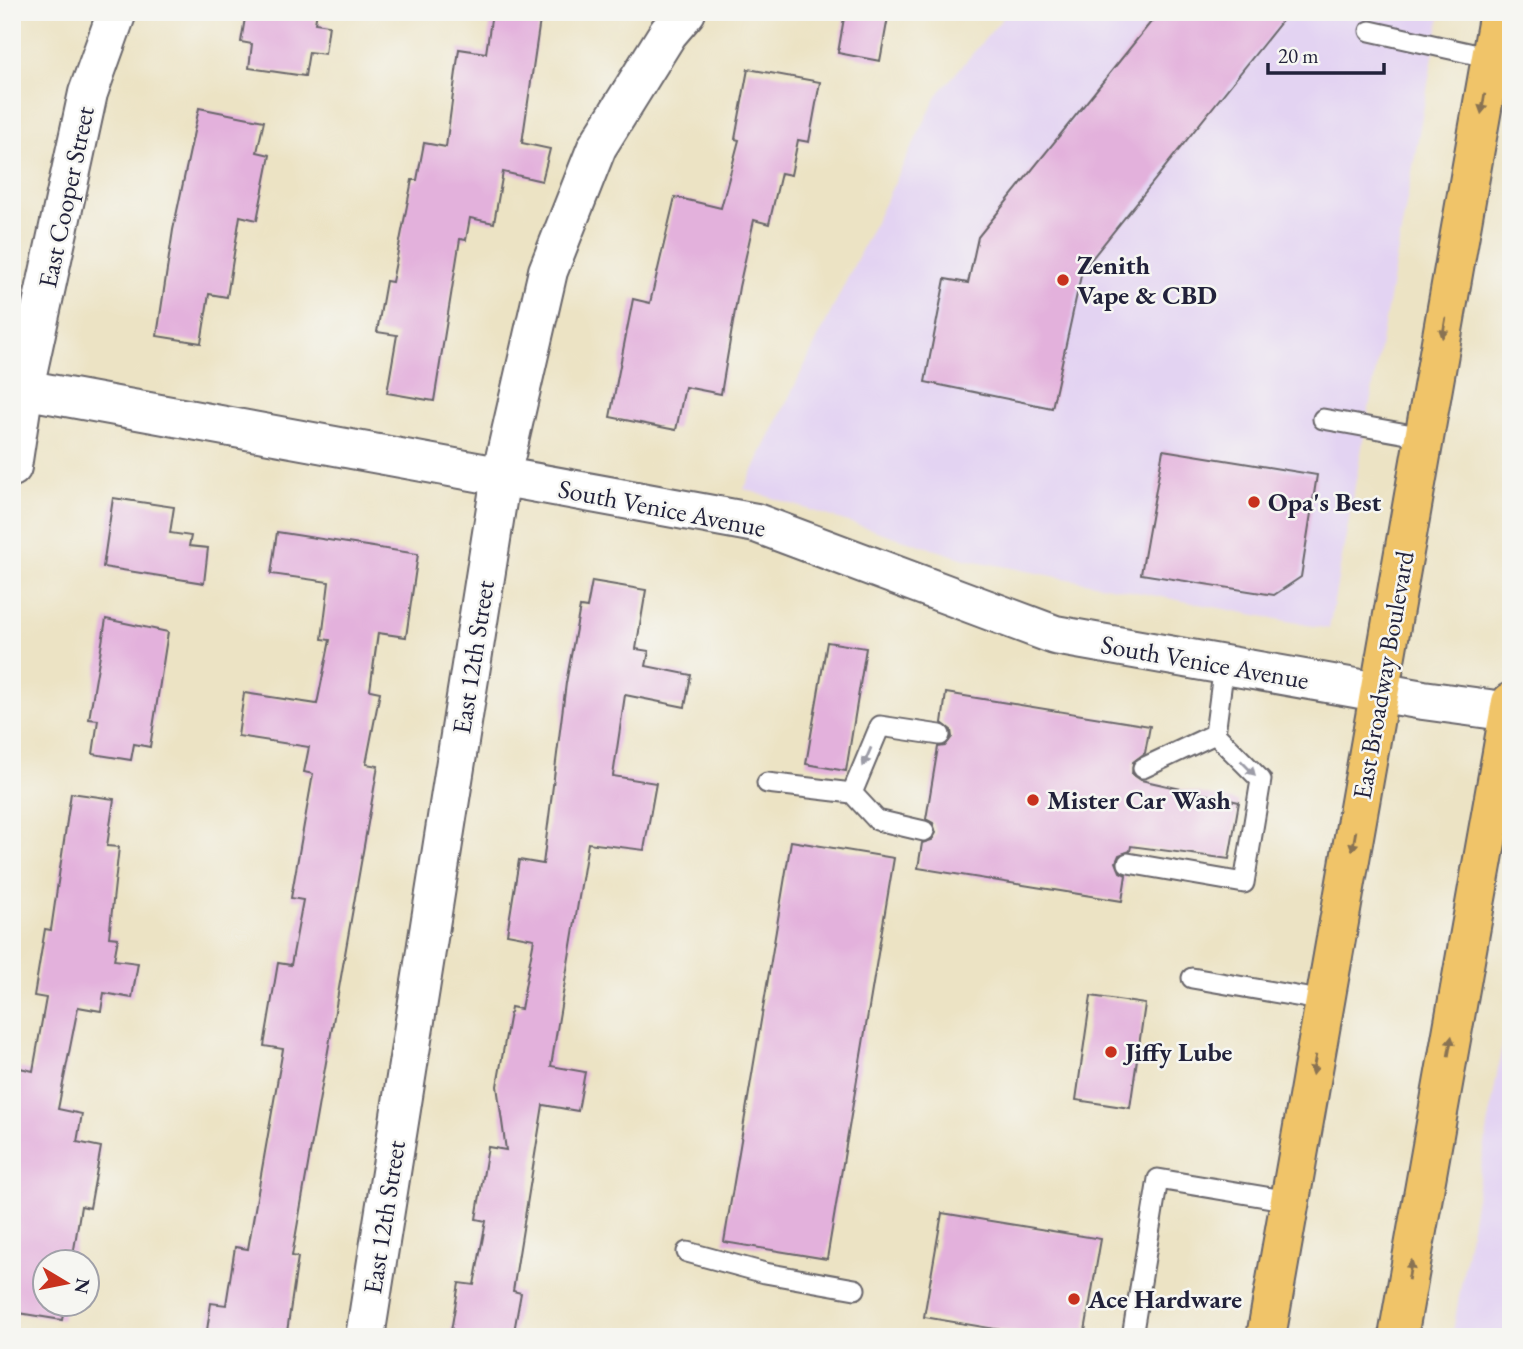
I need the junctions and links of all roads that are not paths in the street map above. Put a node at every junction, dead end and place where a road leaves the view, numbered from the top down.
1 (117, 12) edge
2 (686, 12) edge
3 (1499, 12) edge
4 (1370, 31) dead end
5 (1501, 62) edge
6 (18, 388) edge
7 (1323, 419) dead end
8 (1424, 437) junction
9 (12, 467) edge
10 (501, 476) junction
11 (1224, 665) junction
12 (1380, 692) junction
13 (1510, 710) edge
14 (1215, 734) junction
15 (940, 735) dead end
16 (1143, 768) dead end
17 (767, 783) dead end
18 (852, 793) junction
19 (924, 831) dead end
20 (1128, 863) dead end
21 (1192, 978) dead end
22 (1325, 1001) junction
23 (1290, 1201) junction
24 (687, 1252) dead end
25 (855, 1289) dead end
26 (365, 1337) edge
27 (1132, 1337) edge
28 (1266, 1337) edge
29 (1398, 1337) edge

1 - 6 street, East Cooper Street
2 - 10 street, East 12th Street
3 - 5 main road, East Broadway Boulevard
4 - 5 lane
5 -> 8 main road, East Broadway Boulevard
6 - 9 street, East Cooper Street
6 - 10 street, South Venice Avenue
7 - 8 lane
8 - 12 main road, East Broadway Boulevard
10 - 11 street, South Venice Avenue
10 - 26 street, East 12th Street
11 - 12 street, South Venice Avenue
11 - 14 lane
12 - 13 street, South Venice Avenue
12 -> 22 main road, East Broadway Boulevard
29 -> 13 main road
14 - 16 lane
14 -> 20 lane
15 -> 18 lane
17 - 18 lane
18 - 19 lane
21 - 22 lane
22 -> 23 main road, East Broadway Boulevard
23 - 27 lane
23 - 28 main road, East Broadway Boulevard
24 - 25 lane

